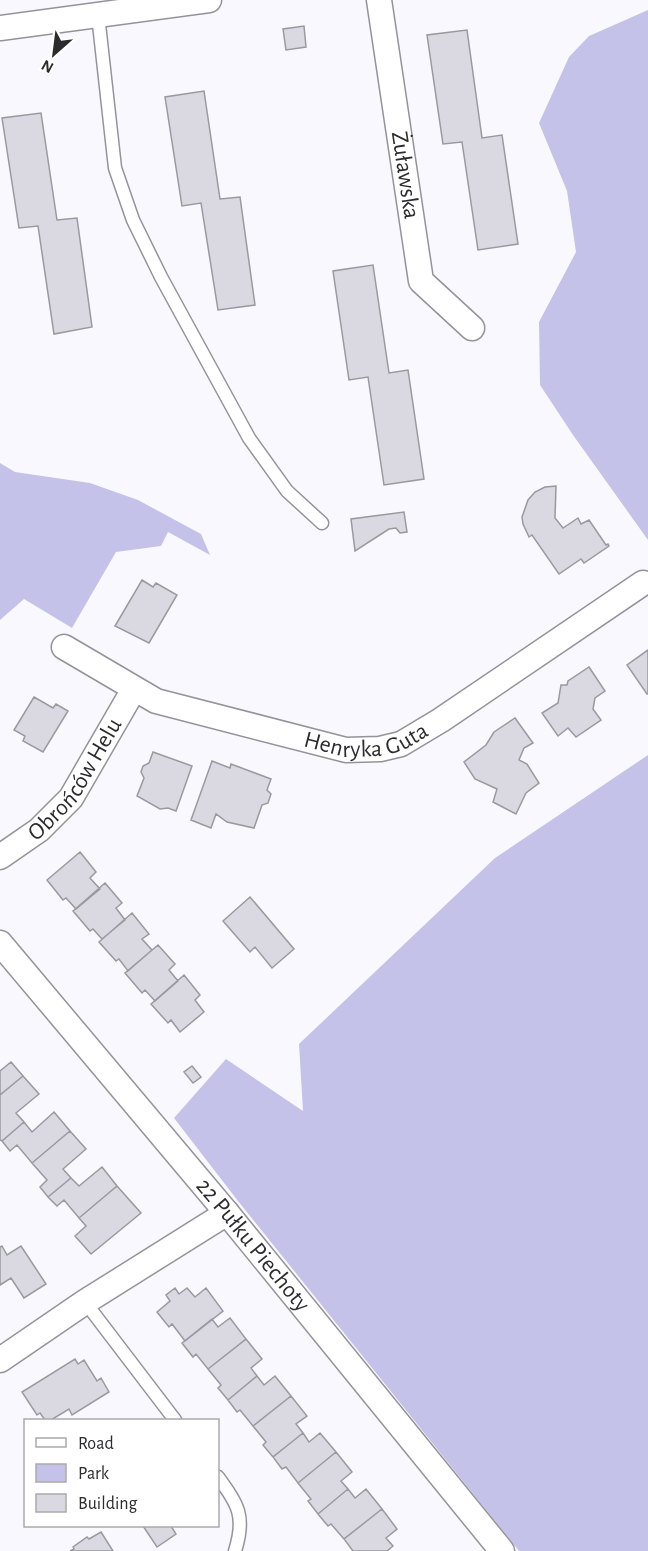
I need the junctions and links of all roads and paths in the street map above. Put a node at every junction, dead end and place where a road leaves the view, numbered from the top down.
1 (209, 0) edge
2 (379, 0) edge
3 (98, 15) junction
4 (0, 27) edge
5 (472, 328) dead end
6 (322, 523) dead end
7 (643, 583) dead end
8 (64, 647) dead end
9 (134, 689) junction
10 (0, 857) edge
11 (0, 943) edge
12 (227, 1213) junction
13 (85, 1302) junction
14 (0, 1360) edge
15 (174, 1419) edge
16 (219, 1478) edge
17 (235, 1551) edge
18 (502, 1551) edge

1 - 3 street
2 - 5 street, Żuławska
3 - 4 street
3 - 6 lane
7 - 9 street, Henryka Guta
8 - 9 street, Henryka Guta
9 - 10 street, Obrońców Helu
11 - 12 street, 22 Pułku Piechoty
12 - 13 street
12 - 18 street, 22 Pułku Piechoty
13 - 14 street
13 - 15 lane
16 - 17 lane

